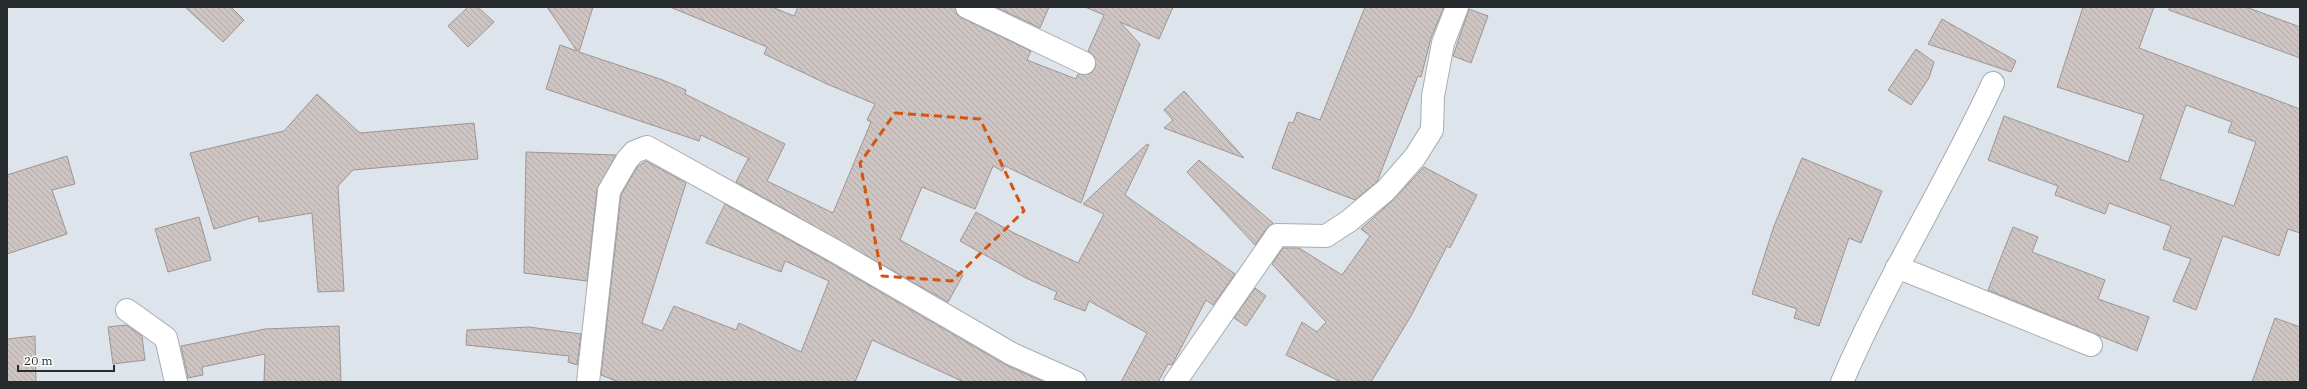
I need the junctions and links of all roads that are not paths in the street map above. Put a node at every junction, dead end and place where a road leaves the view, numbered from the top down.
1 (967, 7) edge
2 (1457, 7) edge
3 (1084, 63) dead end
4 (1992, 83) dead end
5 (1897, 267) junction
6 (127, 310) dead end
7 (2091, 345) dead end
8 (1180, 381) edge
9 (176, 382) edge
10 (588, 382) edge
11 (1076, 382) edge
12 (1842, 382) edge

1 - 3 street
2 - 8 street
4 - 5 street
5 - 7 street
5 - 12 street
6 - 9 street
10 - 11 street

